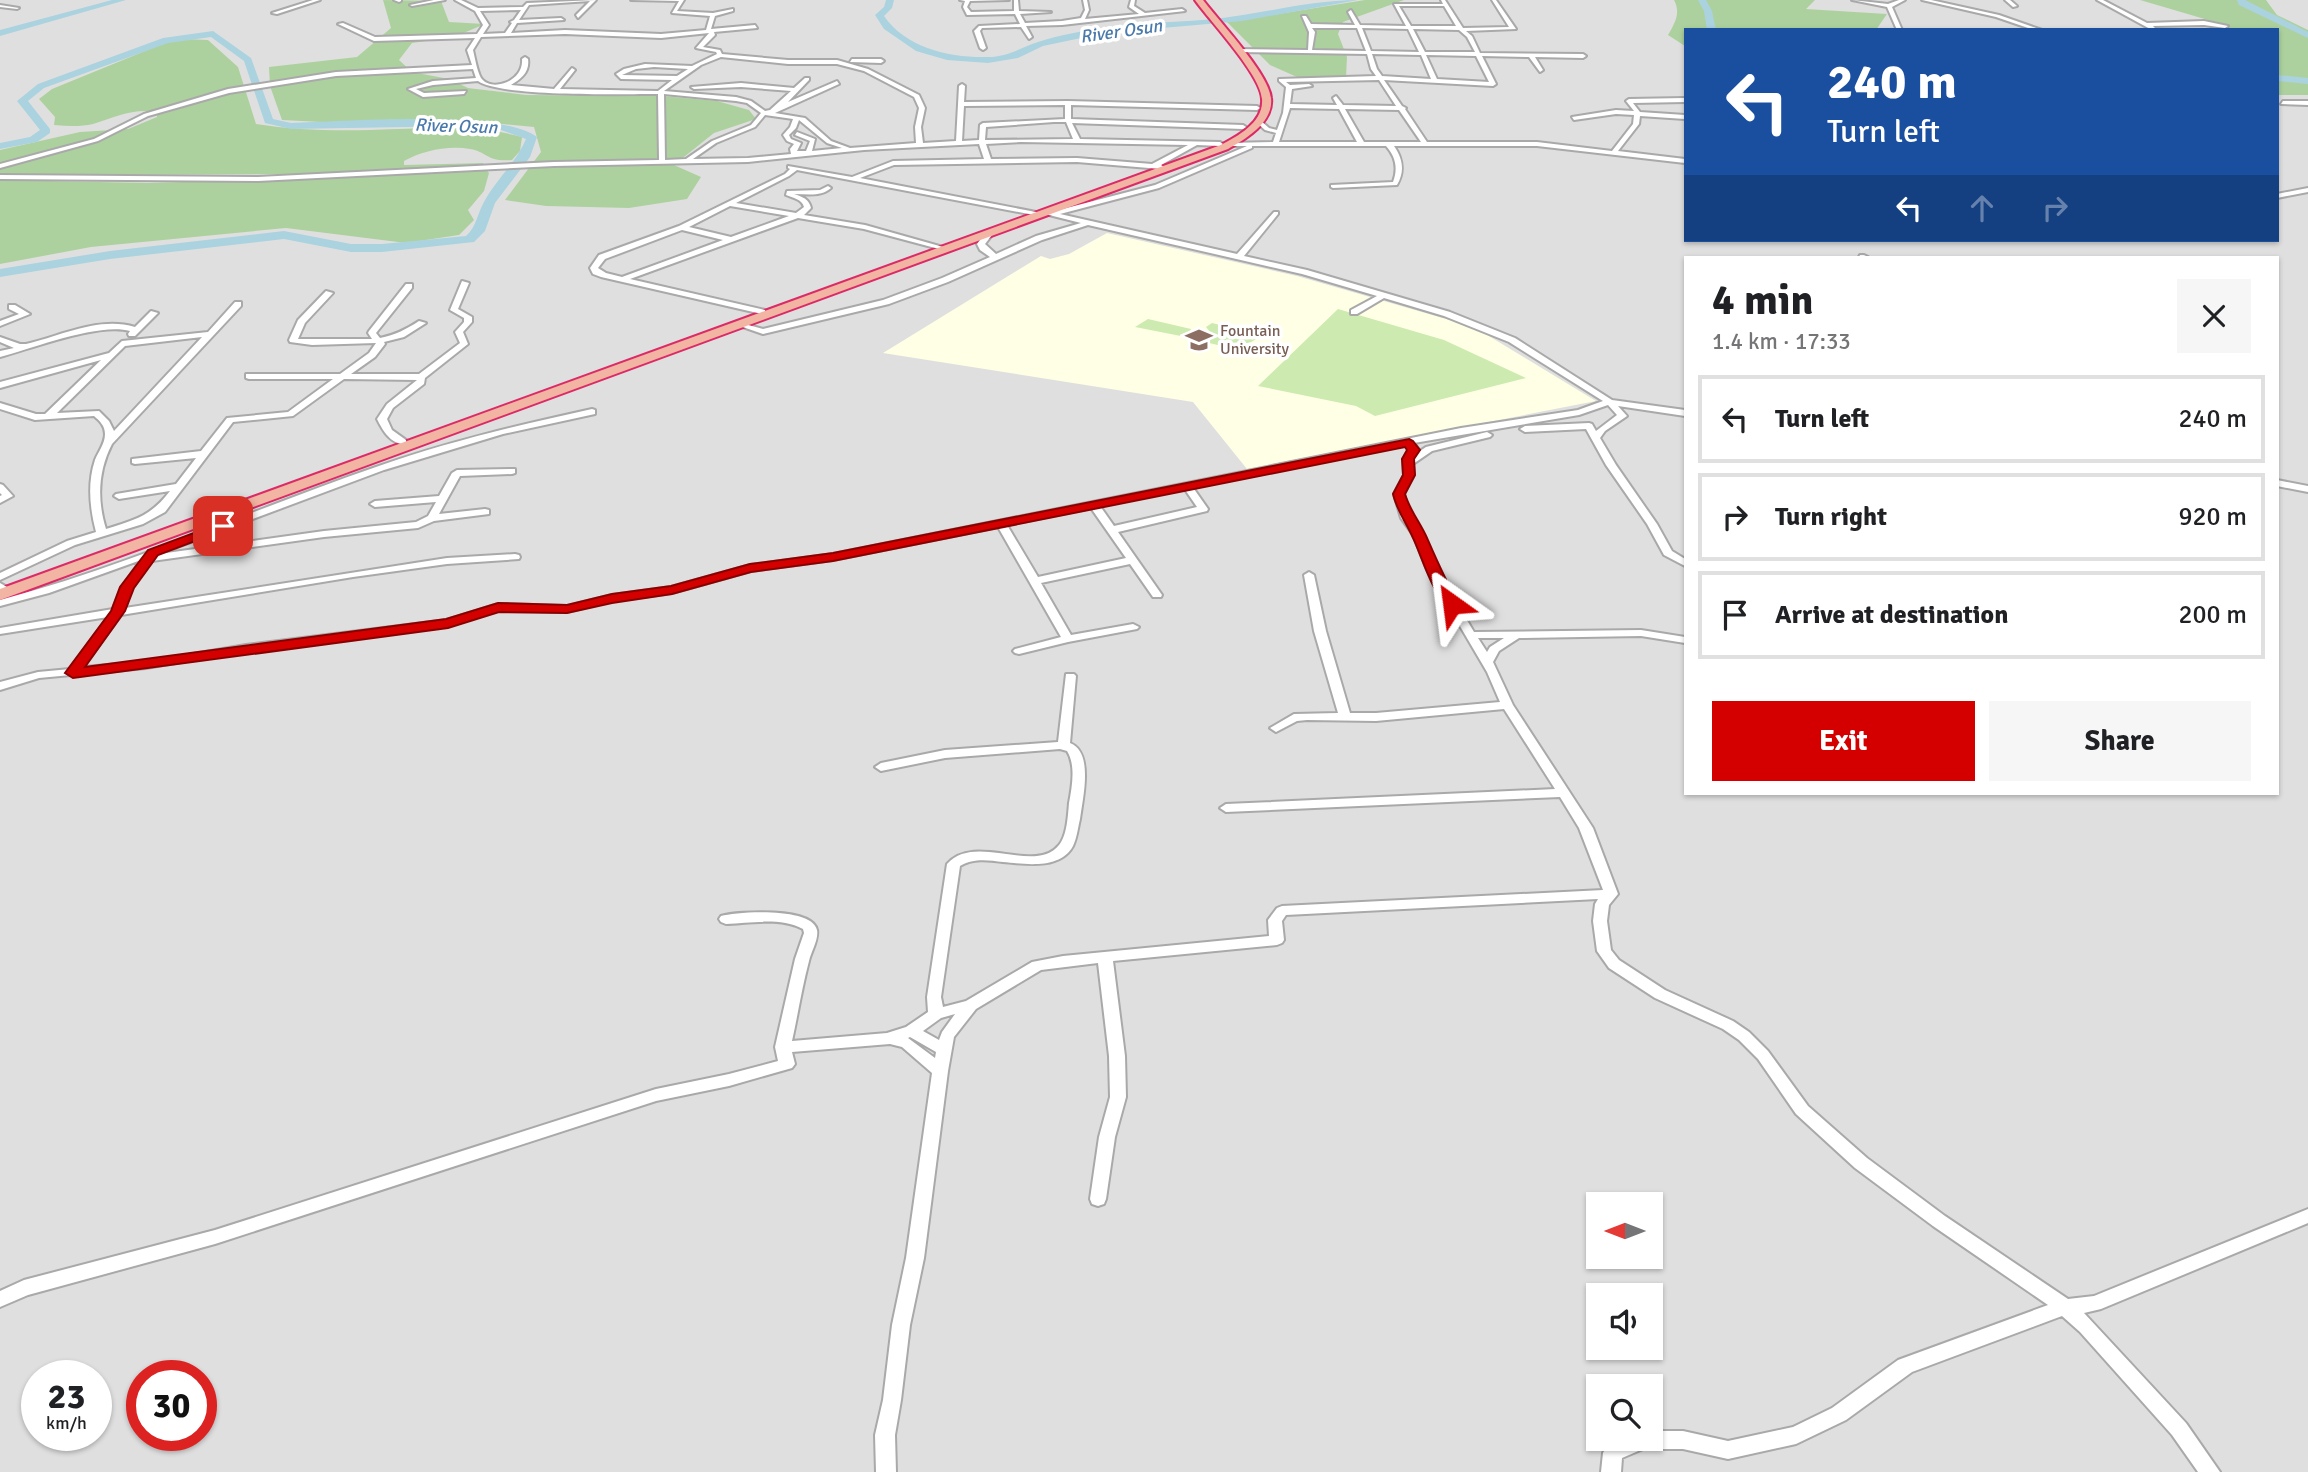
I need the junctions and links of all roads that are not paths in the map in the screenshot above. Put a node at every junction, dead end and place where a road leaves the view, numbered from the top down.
1 (318, 0) edge
2 (443, 0) edge
3 (457, 0) edge
4 (517, 0) edge
5 (592, 0) edge
6 (634, 0) edge
7 (646, 0) edge
8 (962, 0) edge
9 (1007, 0) edge
10 (1016, 0) edge
11 (1085, 0) edge
12 (1133, 0) edge
13 (1192, 0) edge
14 (1199, 0) edge
15 (1494, 0) edge
16 (1854, 0) edge
17 (1903, 0) edge
18 (1924, 0) edge
19 (2007, 0) edge
20 (2099, 0) edge
21 (667, 1) edge
22 (681, 1) edge
23 (968, 1) edge
24 (1444, 3) edge
25 (412, 5) dead end
26 (0, 6) edge
27 (525, 6) junction
28 (1889, 6) junction
29 (2015, 6) dead end
30 (17, 8) dead end
31 (477, 9) junction
32 (731, 10) dead end
33 (1016, 11) junction
34 (1182, 11) dead end
35 (1048, 12) dead end
36 (1352, 12) dead end
37 (275, 13) dead end
38 (969, 14) junction
39 (1206, 14) junction
40 (713, 15) junction
41 (1144, 15) junction
42 (578, 16) dead end
43 (1304, 17) dead end
44 (561, 20) dead end
45 (969, 21) dead end
46 (1072, 22) junction
47 (341, 24) dead end
48 (513, 25) junction
49 (1023, 25) junction
50 (2147, 25) junction
51 (1310, 26) junction
52 (1360, 26) junction
53 (2225, 26) dead end
54 (755, 27) dead end
55 (1410, 27) junction
56 (1462, 28) junction
57 (1899, 28) edge
58 (2033, 28) edge
59 (2152, 28) edge
60 (1219, 30) junction
61 (712, 32) junction
62 (523, 34) junction
63 (481, 35) junction
64 (507, 35) junction
65 (1030, 37) dead end
66 (524, 42) dead end
67 (983, 47) dead end
68 (1238, 50) junction
69 (1310, 50) junction
70 (1368, 51) junction
71 (1422, 52) junction
72 (1476, 54) junction
73 (720, 55) junction
74 (1531, 55) junction
75 (642, 56) dead end
76 (1583, 56) dead end
77 (526, 59) dead end
78 (881, 61) dead end
79 (837, 62) junction
80 (475, 66) junction
81 (627, 69) junction
82 (572, 70) dead end
83 (690, 70) junction
84 (1540, 70) dead end
85 (621, 77) junction
86 (680, 78) junction
87 (1382, 78) junction
88 (479, 79) junction
89 (807, 79) dead end
90 (1435, 81) junction
91 (836, 83) dead end
92 (489, 85) junction
93 (962, 86) dead end
94 (1309, 86) dead end
95 (502, 87) junction
96 (714, 87) junction
97 (1289, 87) junction
98 (472, 90) junction
99 (611, 90) junction
100 (794, 90) junction
101 (555, 91) junction
102 (666, 93) junction
103 (439, 95) dead end
104 (1288, 96) junction
105 (1336, 98) dead end
106 (736, 99) junction
107 (1684, 100) edge
108 (1068, 103) junction
109 (2283, 103) dead end
110 (2308, 103) edge
111 (961, 104) junction
112 (1341, 107) junction
113 (1403, 108) junction
114 (776, 109) junction
115 (763, 110) junction
116 (1286, 112) junction
117 (1637, 112) junction
118 (783, 115) junction
119 (1258, 115) junction
120 (1684, 117) edge
121 (797, 118) junction
122 (1574, 118) dead end
123 (1068, 120) junction
124 (1227, 125) junction
125 (1279, 132) junction
126 (797, 136) junction
127 (813, 140) junction
128 (1076, 140) junction
129 (829, 142) junction
130 (982, 142) junction
131 (1387, 142) junction
132 (1424, 142) junction
133 (959, 143) junction
134 (1361, 143) junction
135 (1196, 144) junction
136 (1221, 144) junction
137 (1256, 145) junction
138 (1275, 145) junction
139 (922, 146) junction
140 (851, 149) junction
141 (1614, 152) junction
142 (808, 153) junction
143 (687, 160) junction
144 (662, 161) junction
145 (988, 161) junction
146 (1684, 161) edge
147 (781, 162) junction
148 (0, 166) edge
149 (796, 168) junction
150 (1158, 169) junction
151 (1188, 176) junction
152 (0, 177) edge
153 (853, 178) junction
154 (1333, 186) dead end
155 (828, 188) dead end
156 (2308, 190) edge
157 (2279, 196) edge
158 (727, 204) junction
159 (1276, 213) dead end
160 (1044, 214) junction
161 (797, 216) junction
162 (1086, 223) junction
163 (682, 228) junction
164 (988, 235) junction
165 (733, 240) junction
166 (939, 247) junction
167 (996, 258) junction
168 (1238, 258) junction
169 (642, 272) junction
170 (624, 279) junction
171 (465, 283) dead end
172 (643, 283) junction
173 (409, 286) dead end
174 (329, 293) dead end
175 (1384, 295) junction
176 (238, 304) dead end
177 (12, 307) dead end
178 (762, 312) junction
179 (1354, 312) dead end
180 (154, 313) dead end
181 (422, 323) dead end
182 (0, 324) edge
183 (741, 326) junction
184 (136, 330) junction
185 (209, 334) junction
186 (0, 339) edge
187 (379, 341) junction
188 (122, 344) junction
189 (26, 347) junction
190 (0, 355) edge
191 (112, 355) junction
192 (249, 376) dead end
193 (345, 376) junction
194 (421, 377) junction
195 (0, 385) edge
196 (1611, 402) junction
197 (0, 406) edge
198 (1684, 411) edge
199 (592, 412) dead end
200 (47, 417) junction
201 (124, 427) junction
202 (109, 428) junction
203 (1596, 438) junction
204 (109, 442) junction
205 (403, 442) junction
206 (1409, 443) junction
207 (203, 454) junction
208 (135, 461) dead end
209 (1408, 463) junction
210 (512, 471) dead end
211 (2279, 483) edge
212 (0, 487) edge
213 (178, 487) junction
214 (2308, 489) edge
215 (1191, 491) dead end
216 (119, 496) dead end
217 (441, 499) junction
218 (0, 500) edge
219 (375, 504) dead end
220 (1093, 504) junction
221 (485, 512) dead end
222 (432, 518) junction
223 (1001, 523) junction
224 (1112, 530) junction
225 (102, 534) junction
226 (152, 555) junction
227 (515, 556) dead end
228 (1133, 559) junction
229 (1684, 562) edge
230 (1309, 575) dead end
231 (1035, 581) junction
232 (4, 591) edge
233 (1157, 595) dead end
234 (118, 611) junction
235 (1133, 627) dead end
236 (0, 631) edge
237 (1470, 635) junction
238 (1518, 636) junction
239 (1068, 639) junction
240 (1684, 640) edge
241 (1019, 650) dead end
242 (1487, 662) junction
243 (73, 673) junction
244 (1070, 676) dead end
245 (0, 686) edge
246 (1507, 705) junction
247 (1345, 718) junction
248 (1276, 728) dead end
249 (1063, 745) junction
250 (881, 767) dead end
251 (1564, 793) junction
252 (1226, 808) dead end
253 (1611, 894) junction
254 (726, 919) dead end
255 (1105, 958) junction
256 (971, 1005) junction
257 (936, 1014) junction
258 (911, 1031) junction
259 (888, 1039) junction
260 (783, 1047) junction
261 (943, 1049) junction
262 (940, 1071) junction
263 (1098, 1199) dead end
264 (2308, 1216) edge
265 (0, 1299) edge
266 (2065, 1307) junction
267 (886, 1472) edge
268 (1611, 1472) edge
269 (2210, 1472) edge

1 - 37 street
2 - 25 street
3 - 31 street
4 - 27 street
5 - 27 street
5 - 42 street
6 - 7 street
7 - 21 street
8 - 23 street
9 - 23 street
10 - 33 street
11 - 46 street
12 - 41 street
13 - 39 highway
14 - 39 highway
15 - 56 street
16 - 28 street
17 - 28 street
18 - 58 street
19 - 29 street
20 - 50 street
21 - 22 street
22 - 40 street
23 - 38 street
24 - 55 street
24 - 56 street
26 - 30 street
27 - 31 street
27 - 48 street
28 - 57 street
31 - 63 street
32 - 40 street
33 - 35 street
33 - 38 street
33 - 49 street
34 - 41 street
36 - 52 street
38 - 45 street
39 - 60 highway
40 - 61 street
41 - 46 street
43 - 51 street
44 - 48 street
46 - 49 street
47 - 63 street
48 - 62 street
48 - 64 street
49 - 65 street
49 - 67 street
50 - 53 street
50 - 59 street
51 - 52 street
51 - 69 street
52 - 55 street
52 - 70 street
54 - 61 street
55 - 56 street
55 - 71 street
56 - 72 street
60 - 68 highway
60 - 119 highway
61 - 62 street
61 - 73 street
62 - 64 street
62 - 66 street
63 - 64 street
63 - 80 street
68 - 69 street
68 - 119 highway
69 - 70 street
70 - 71 street
70 - 87 street
71 - 72 street
71 - 90 street
72 - 74 street
72 - 90 street
73 - 79 street
73 - 83 street
74 - 76 street
74 - 84 street
75 - 81 street
77 - 95 street
78 - 79 street
79 - 139 street
80 - 88 street
80 - 148 street
81 - 83 street
81 - 85 street
82 - 101 street
83 - 86 street
83 - 96 street
85 - 86 street
85 - 99 street
86 - 102 street
87 - 90 street
87 - 97 street
87 - 113 street
88 - 92 street
88 - 98 street
89 - 100 street
91 - 114 street
92 - 95 street
92 - 98 street
93 - 111 street
94 - 97 street
95 - 101 street
96 - 100 street
96 - 102 street
96 - 106 street
97 - 104 street
98 - 103 street
99 - 101 street
99 - 102 street
100 - 114 street
102 - 106 street
102 - 144 street
104 - 116 street
104 - 119 street
105 - 112 street
106 - 115 street
107 - 117 street
108 - 111 street
108 - 119 street
108 - 123 street
109 - 110 street
111 - 133 street
112 - 113 street
112 - 116 street
112 - 134 street
113 - 132 street
114 - 115 street
114 - 118 street
115 - 118 street
115 - 143 street
116 - 119 street
116 - 125 street
117 - 120 street
117 - 122 street
117 - 141 street
118 - 121 street
119 - 124 street
119 - 124 street
119 - 125 street
119 - 136 highway
121 - 126 street
121 - 129 street
123 - 124 street
123 - 128 street
123 - 130 street
124 - 136 street
125 - 138 street
126 - 127 street
126 - 142 street
127 - 129 street
127 - 142 street
128 - 130 street
128 - 135 street
129 - 140 street
130 - 133 street
130 - 145 street
131 - 132 street
131 - 134 street
131 - 154 street
132 - 141 street
133 - 139 street
134 - 138 street
135 - 136 street
135 - 150 street
136 - 137 street
136 - 150 highway
137 - 138 street
137 - 151 street
139 - 140 street
140 - 142 street
141 - 146 street
142 - 147 street
143 - 144 street
143 - 147 street
144 - 152 street
145 - 150 street
145 - 153 street
147 - 149 street
149 - 153 street
149 - 158 street
150 - 151 street
150 - 160 highway
151 - 160 street
153 - 160 street
155 - 161 street
156 - 157 street
158 - 161 street
158 - 163 street
159 - 168 street
160 - 162 street
160 - 164 highway
160 - 166 highway
161 - 165 street
161 - 166 street
162 - 167 street
162 - 168 street
163 - 165 street
163 - 170 street
164 - 167 street
164 - 183 highway
165 - 169 street
166 - 178 highway
167 - 183 street
168 - 175 street
169 - 170 street
169 - 172 street
170 - 172 street
171 - 194 street
172 - 178 street
173 - 187 street
174 - 187 street
175 - 179 street
175 - 196 street
176 - 185 street
177 - 182 street
178 - 205 highway
180 - 184 street
181 - 187 street
183 - 232 highway
184 - 188 street
184 - 189 street
185 - 188 street
185 - 201 street
186 - 189 street
187 - 193 street
188 - 191 street
189 - 190 street
191 - 195 street
191 - 200 street
192 - 193 street
193 - 194 street
193 - 207 street
194 - 205 street
196 - 198 street
196 - 203 street
196 - 206 street
197 - 200 street
199 - 226 street
200 - 202 street
201 - 202 street
201 - 204 street
202 - 204 street
203 - 209 street
203 - 229 street
204 - 225 street
205 - 232 highway
206 - 209 street
206 - 220 street
207 - 208 street
207 - 213 street
209 - 237 street
210 - 217 street
211 - 214 street
212 - 218 street
213 - 216 street
213 - 225 street
215 - 224 street
217 - 219 street
217 - 222 street
220 - 223 street
220 - 224 street
221 - 222 street
222 - 226 street
223 - 231 street
223 - 243 street
224 - 228 street
225 - 232 street
226 - 232 street
226 - 234 street
227 - 234 street
228 - 231 street
228 - 233 street
230 - 247 street
231 - 239 street
234 - 236 street
234 - 243 street
235 - 239 street
237 - 238 street
237 - 242 street
238 - 240 street
238 - 242 street
239 - 241 street
242 - 246 street
243 - 245 street
244 - 249 street
246 - 247 street
246 - 251 street
247 - 248 street
249 - 250 street
249 - 257 street
251 - 252 street
251 - 253 street
253 - 255 street
253 - 266 street
254 - 260 street
255 - 256 street
255 - 263 street
256 - 257 street
256 - 261 street
257 - 258 street
258 - 259 street
258 - 261 street
259 - 260 street
259 - 262 street
260 - 265 street
261 - 262 street
262 - 267 street
264 - 266 street
266 - 268 street
266 - 269 street

